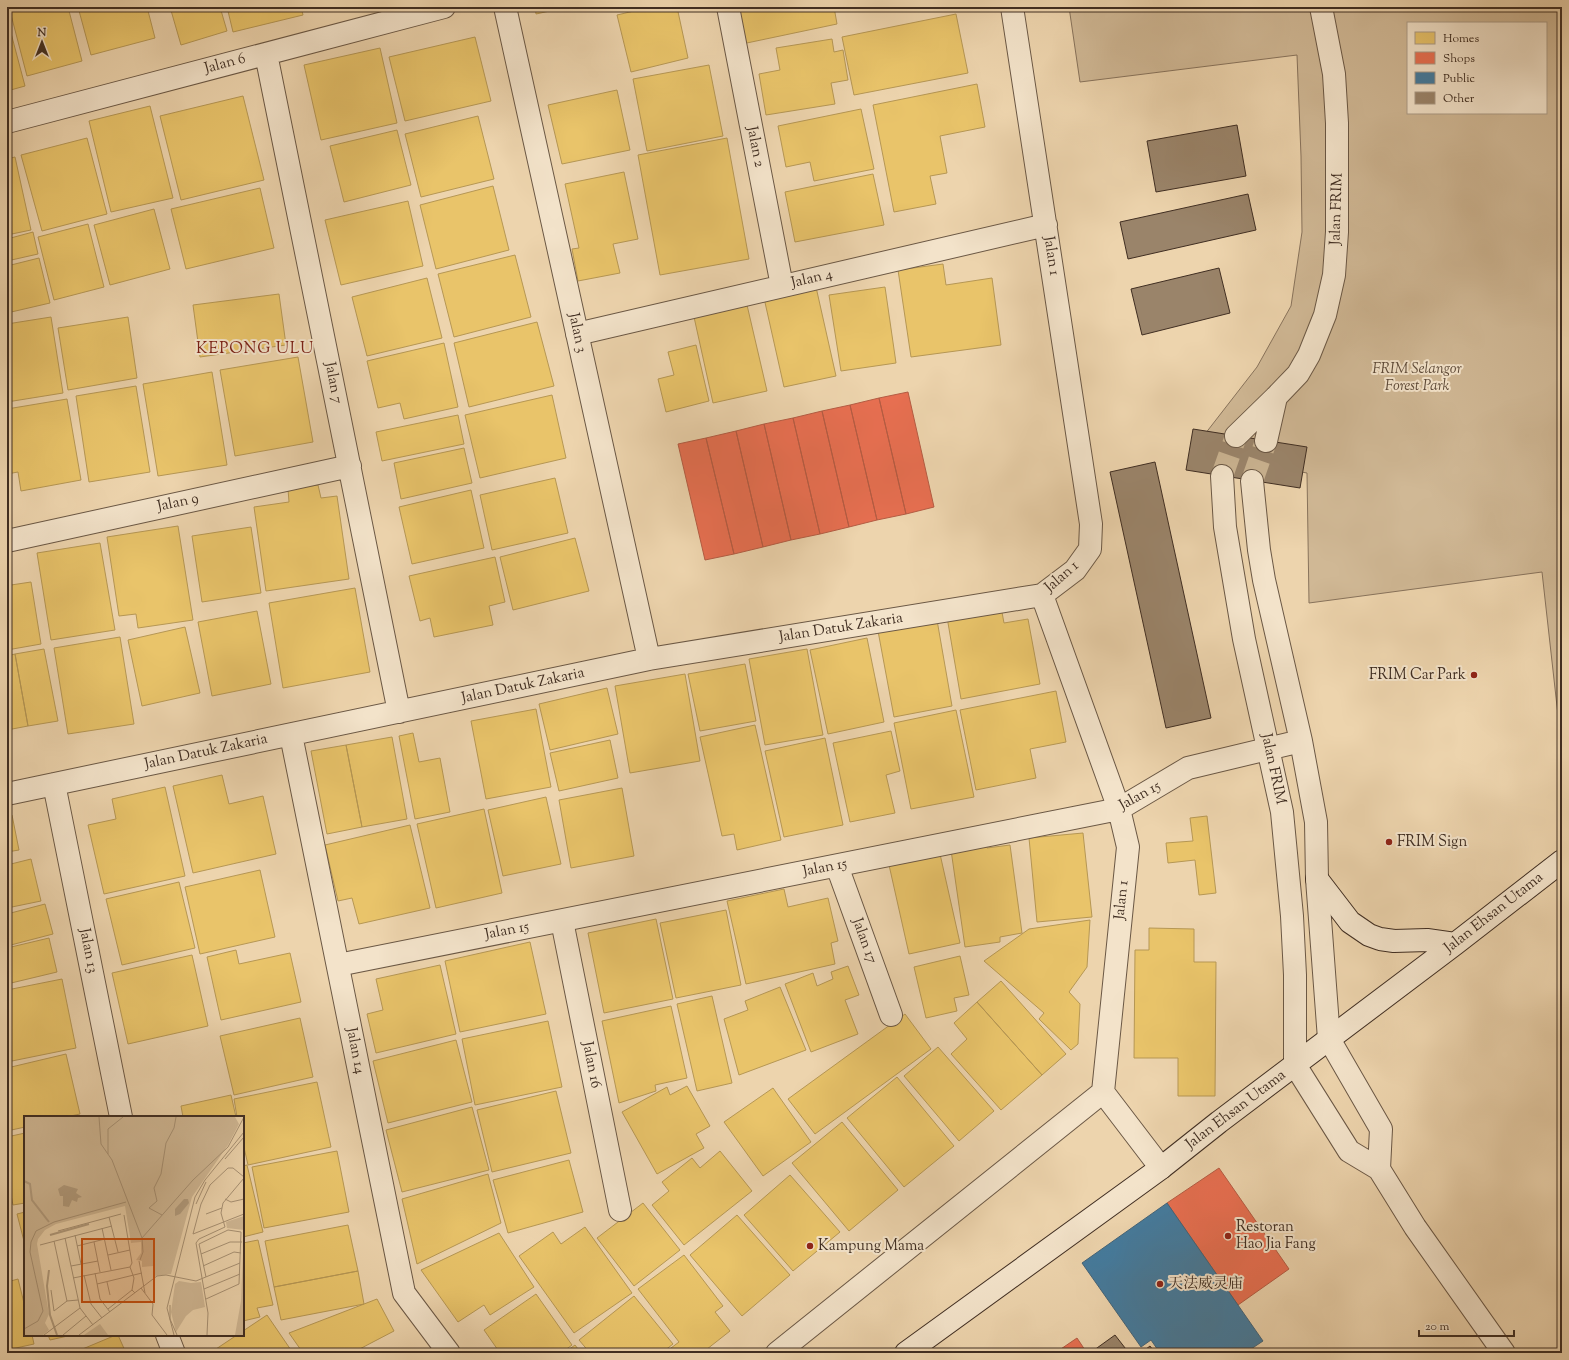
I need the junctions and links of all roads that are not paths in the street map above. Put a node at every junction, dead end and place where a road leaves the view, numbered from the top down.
1 (444, 7) edge
2 (505, 7) edge
3 (728, 7) edge
4 (1012, 7) edge
5 (1321, 7) edge
6 (266, 54) junction
7 (7, 122) edge
8 (1046, 225) junction
9 (782, 286) junction
10 (577, 334) junction
11 (1276, 398) junction
12 (1236, 436) tunnel mouth
13 (1266, 441) tunnel mouth
14 (350, 466) junction
15 (1222, 476) tunnel mouth
16 (1252, 481) tunnel mouth
17 (7, 541) edge
18 (1042, 595) junction
19 (649, 659) junction
20 (400, 712) junction
21 (291, 734) junction
22 (1301, 741) junction
23 (1268, 749) junction
24 (54, 784) junction
25 (7, 794) edge
26 (1120, 809) junction
27 (1562, 861) edge
28 (837, 866) junction
29 (1317, 879) junction
30 (562, 921) junction
31 (1455, 944) junction
32 (338, 965) junction
33 (892, 1015) dead end
34 (1329, 1039) junction
35 (1295, 1065) junction
36 (1102, 1092) junction
37 (121, 1116) edge
38 (1161, 1168) junction
39 (1379, 1169) junction
40 (620, 1210) dead end
41 (168, 1336) edge
42 (174, 1353) edge
43 (449, 1353) edge
44 (777, 1353) edge
45 (906, 1353) edge
46 (1504, 1353) edge

1 - 6 street, Jalan 6
2 - 10 street, Jalan 3
3 - 9 street, Jalan 2
4 - 8 street, Jalan 1
5 - 11 street, Jalan FRIM
6 - 7 street, Jalan 6
6 - 14 street, Jalan 7
8 - 9 street, Jalan 4
8 - 18 street, Jalan 1
9 - 10 street, Jalan 4
10 - 19 street, Jalan 3
11 - 12 street, Jalan FRIM
11 - 13 street, Jalan FRIM
14 - 17 street, Jalan 9
14 - 20 street, Jalan 7
15 - 23 street, Jalan FRIM
16 - 22 street, Jalan FRIM
18 - 19 street, Jalan Datuk Zakaria
18 - 26 street, Jalan 1
19 - 20 street, Jalan Datuk Zakaria
20 - 21 street, Jalan Datuk Zakaria
21 - 24 street, Jalan Datuk Zakaria
21 - 32 street, Jalan 14
22 - 23 street, Jalan 15
22 - 29 street, Jalan FRIM
23 - 26 street, Jalan 15
23 - 35 street, Jalan FRIM
24 - 25 street, Jalan Datuk Zakaria
24 - 37 street, Jalan 13
26 - 28 street, Jalan 15
26 - 36 street, Jalan 1
27 - 31 street, Jalan Ehsan Utama
28 - 30 street, Jalan 15
28 - 33 street, Jalan 17
29 - 31 street
29 - 34 street, Jalan FRIM
30 - 32 street, Jalan 15
30 - 40 street, Jalan 16
31 - 34 street, Jalan Ehsan Utama
32 - 43 street, Jalan 14
34 - 35 street, Jalan Ehsan Utama
34 - 39 street
35 - 38 street, Jalan Ehsan Utama
35 - 39 street
36 - 38 street
36 - 44 street
38 - 45 street, Jalan Ehsan Utama
39 - 46 street
41 - 42 street

